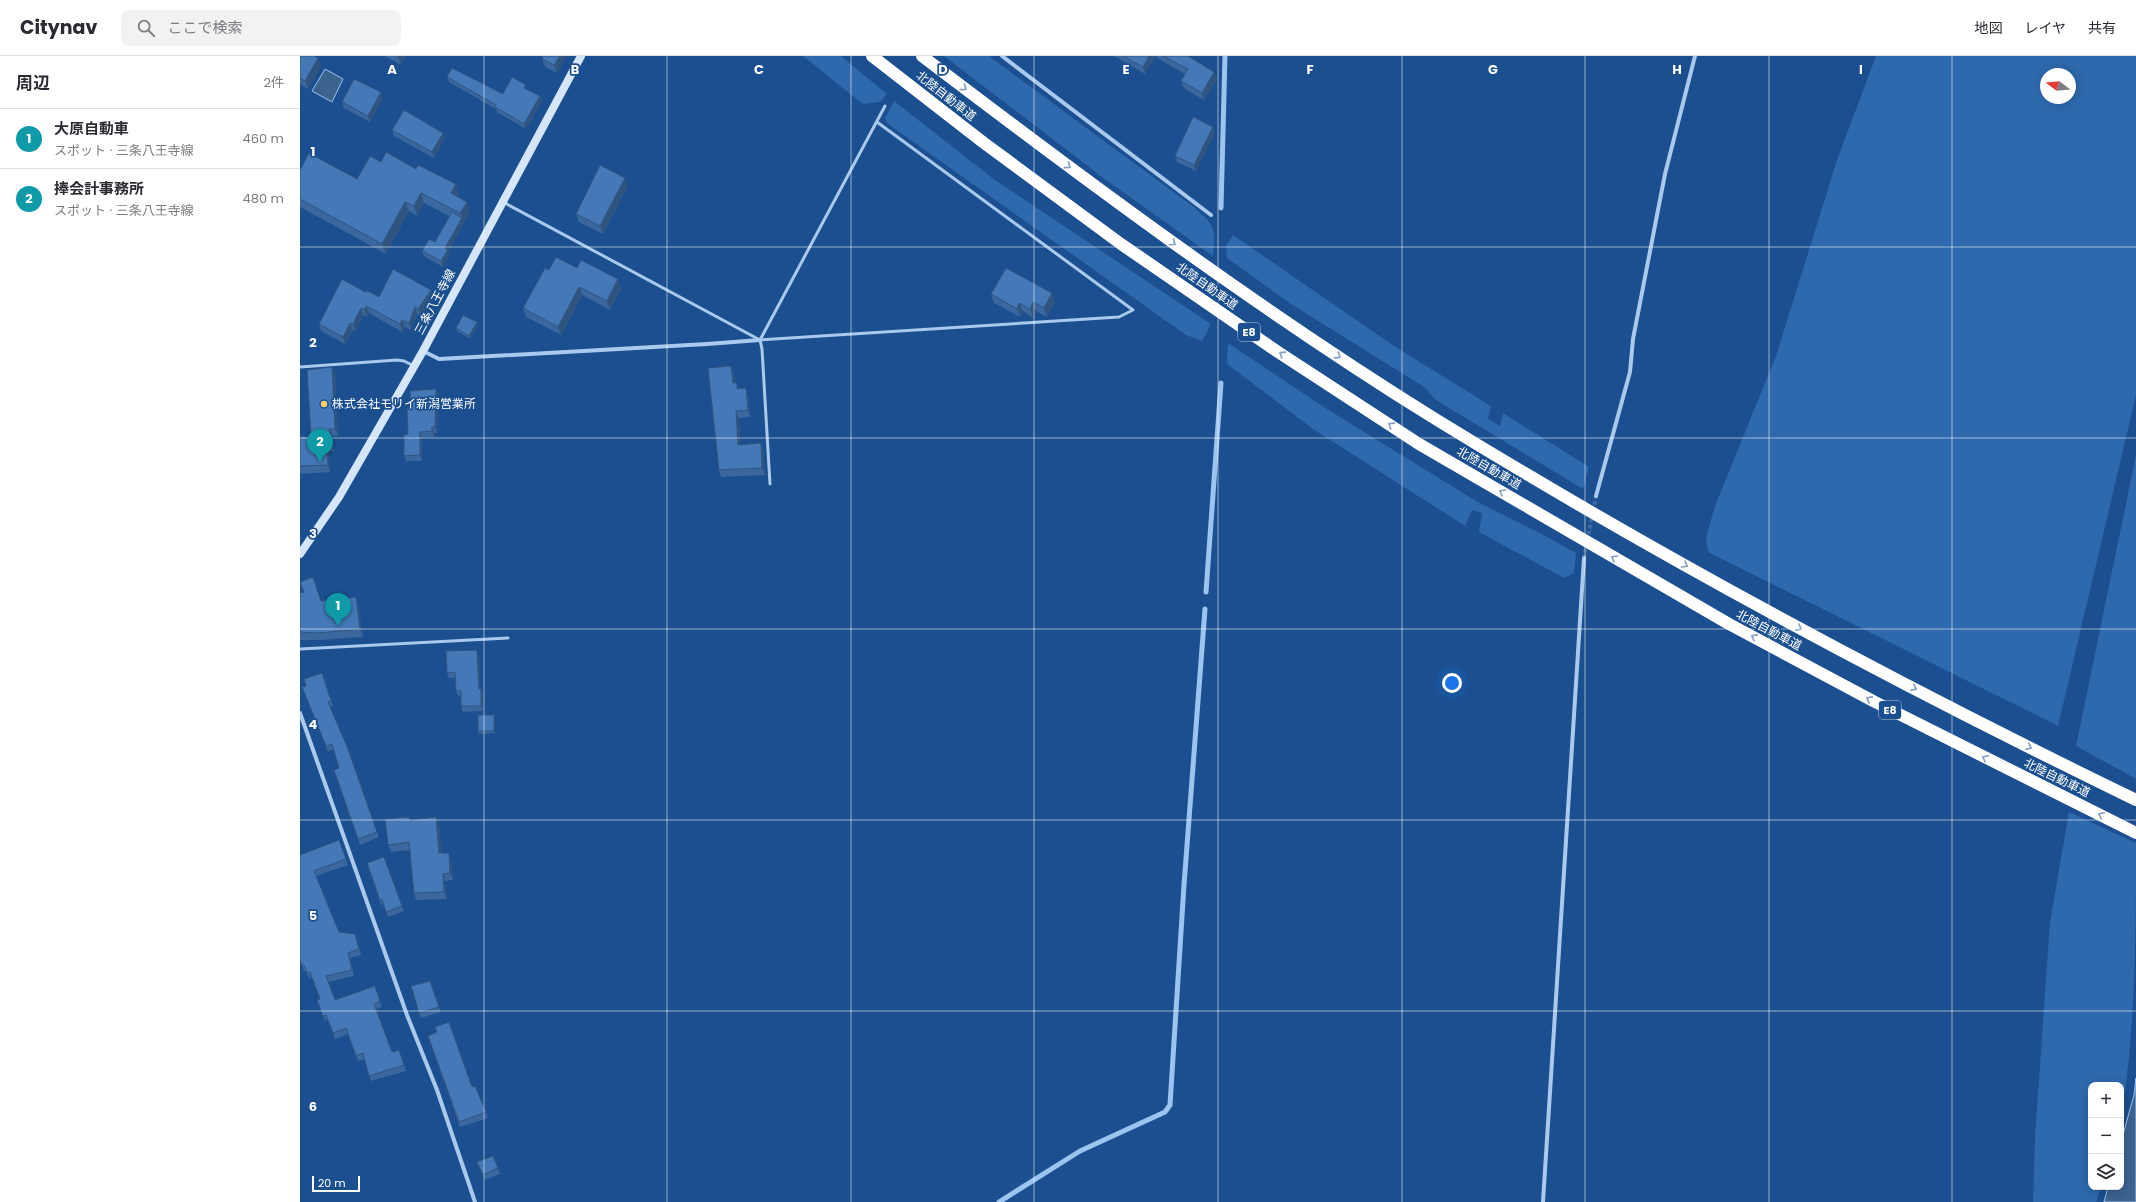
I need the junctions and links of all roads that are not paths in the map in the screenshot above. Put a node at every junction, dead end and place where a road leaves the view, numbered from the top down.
1 (581, 56) edge
2 (872, 56) edge
3 (922, 56) edge
4 (1002, 56) edge
5 (1696, 56) edge
6 (885, 106) dead end
7 (877, 122) junction
8 (503, 202) junction
9 (1211, 215) dead end
10 (760, 340) junction
11 (423, 351) junction
12 (414, 366) junction
13 (300, 367) edge
14 (770, 484) dead end
15 (1596, 496) tunnel mouth
16 (300, 554) edge
17 (1584, 558) tunnel mouth
18 (508, 638) dead end
19 (300, 649) edge
20 (300, 713) edge
21 (2136, 800) edge
22 (2136, 833) edge
23 (475, 1202) edge
24 (1543, 1202) edge

1 - 8 main road, 三条八王寺線
22 -> 2 highway, 北陸自動車道 / E8
3 -> 21 highway, 北陸自動車道 / E8
4 - 9 street
5 - 15 street
6 - 7 lane
7 - 10 lane
7 - 10 lane
8 - 10 lane
8 - 11 main road, 三条八王寺線
10 - 11 street
10 - 14 lane
11 - 12 main road, 三条八王寺線
12 - 13 lane
12 - 16 main road, 三条八王寺線
17 - 24 street
18 - 19 lane
20 - 23 street

